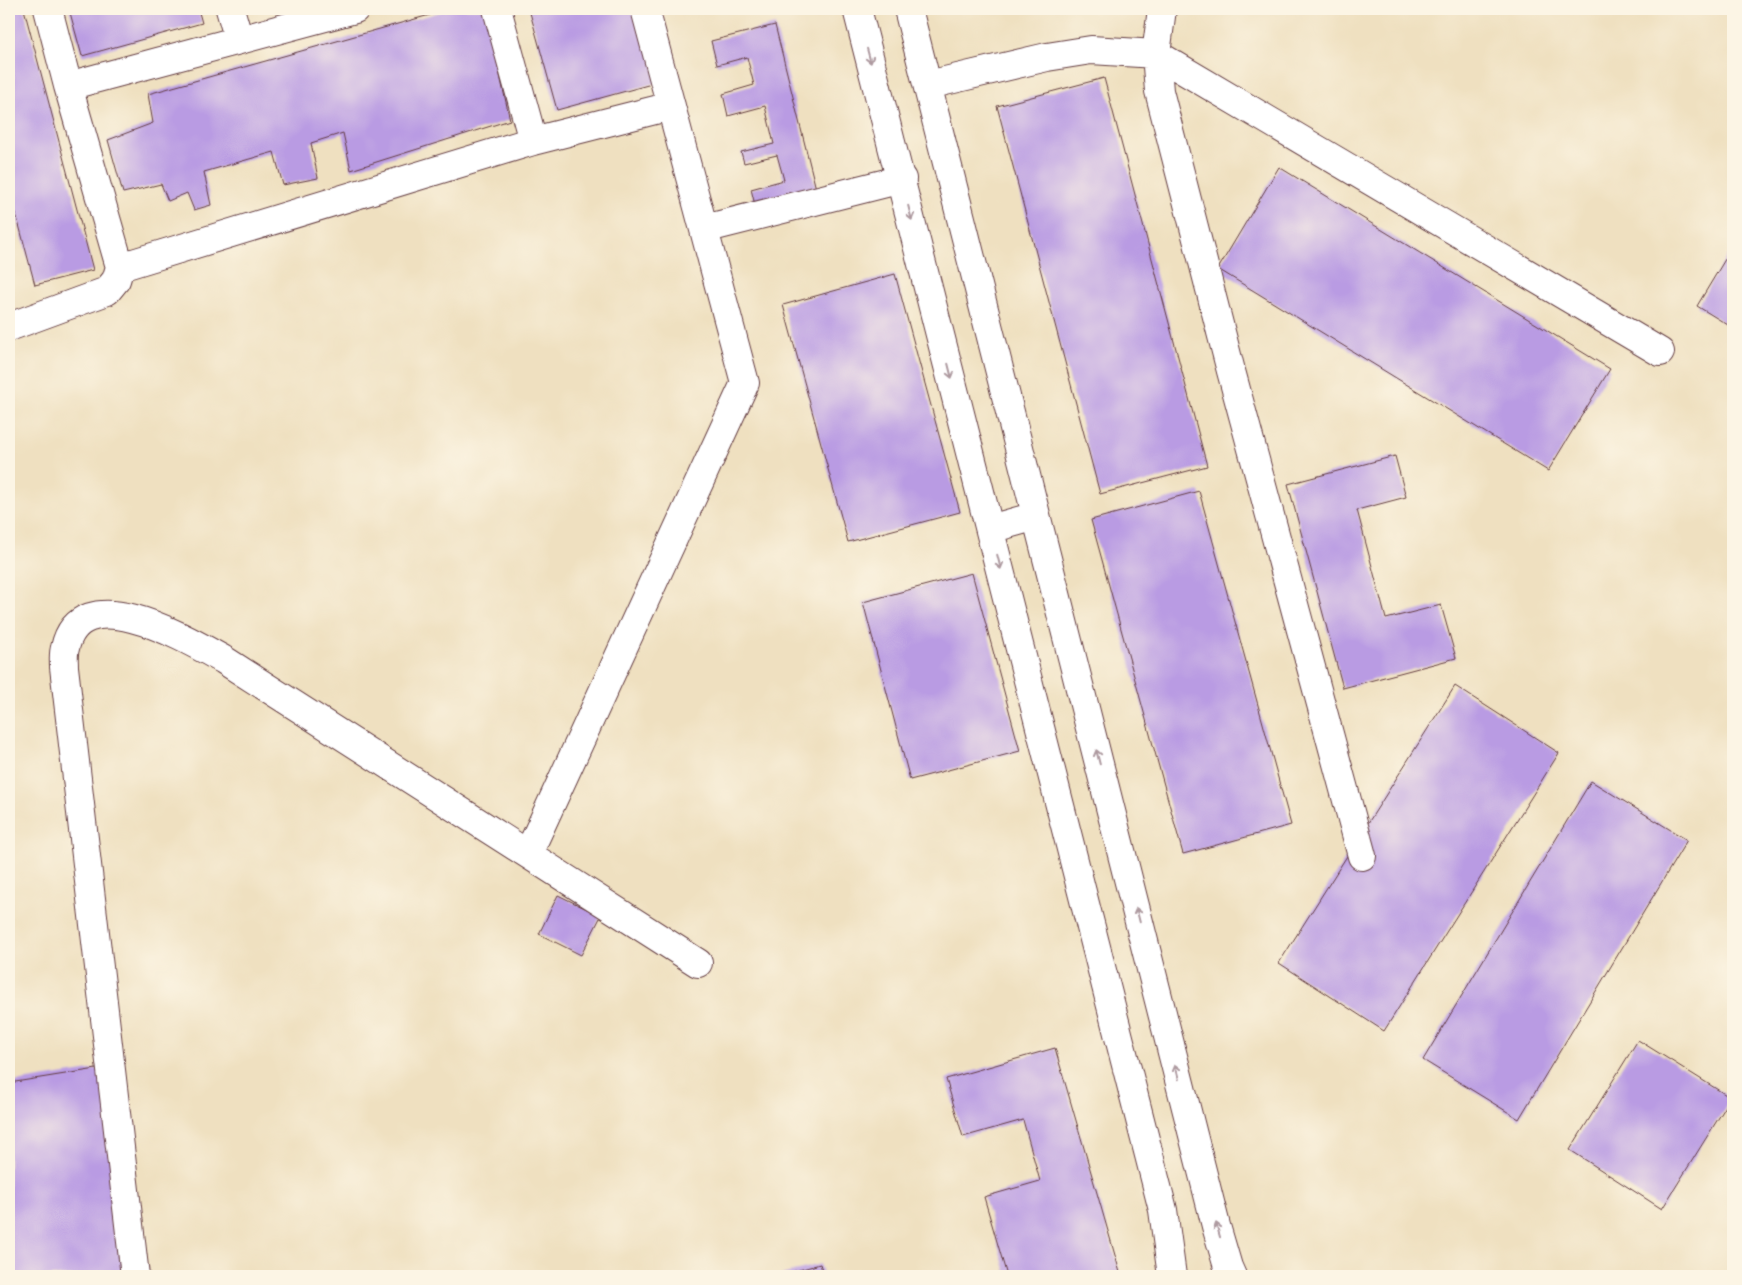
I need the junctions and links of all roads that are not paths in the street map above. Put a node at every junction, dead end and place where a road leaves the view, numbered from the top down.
1 (48, 9) edge
2 (230, 9) edge
3 (355, 9) edge
4 (497, 9) edge
5 (645, 9) edge
6 (857, 9) edge
7 (908, 9) edge
8 (1162, 9) edge
9 (239, 40) junction
10 (1156, 54) junction
11 (928, 85) junction
12 (68, 86) junction
13 (671, 106) junction
14 (533, 141) junction
15 (902, 179) junction
16 (704, 229) junction
17 (120, 267) junction
18 (9, 327) edge
19 (1660, 352) dead end
20 (1036, 516) junction
21 (990, 529) junction
22 (528, 854) junction
23 (1362, 856) dead end
24 (698, 963) dead end
25 (136, 1276) edge
26 (1172, 1276) edge
27 (1232, 1276) edge

1 - 12 street
2 - 9 street
3 - 9 street
4 - 14 street
5 - 13 street
6 -> 15 street
7 - 11 street
8 - 10 street
9 - 12 street
10 - 11 street
10 - 19 street
10 - 23 street
11 - 20 street
12 - 17 street
13 - 14 street
13 - 16 street
14 - 17 street
15 - 16 street
15 -> 21 street
16 - 22 street
17 - 18 street
20 - 21 street
27 -> 20 street
21 -> 26 street
22 - 24 street
22 - 25 street

